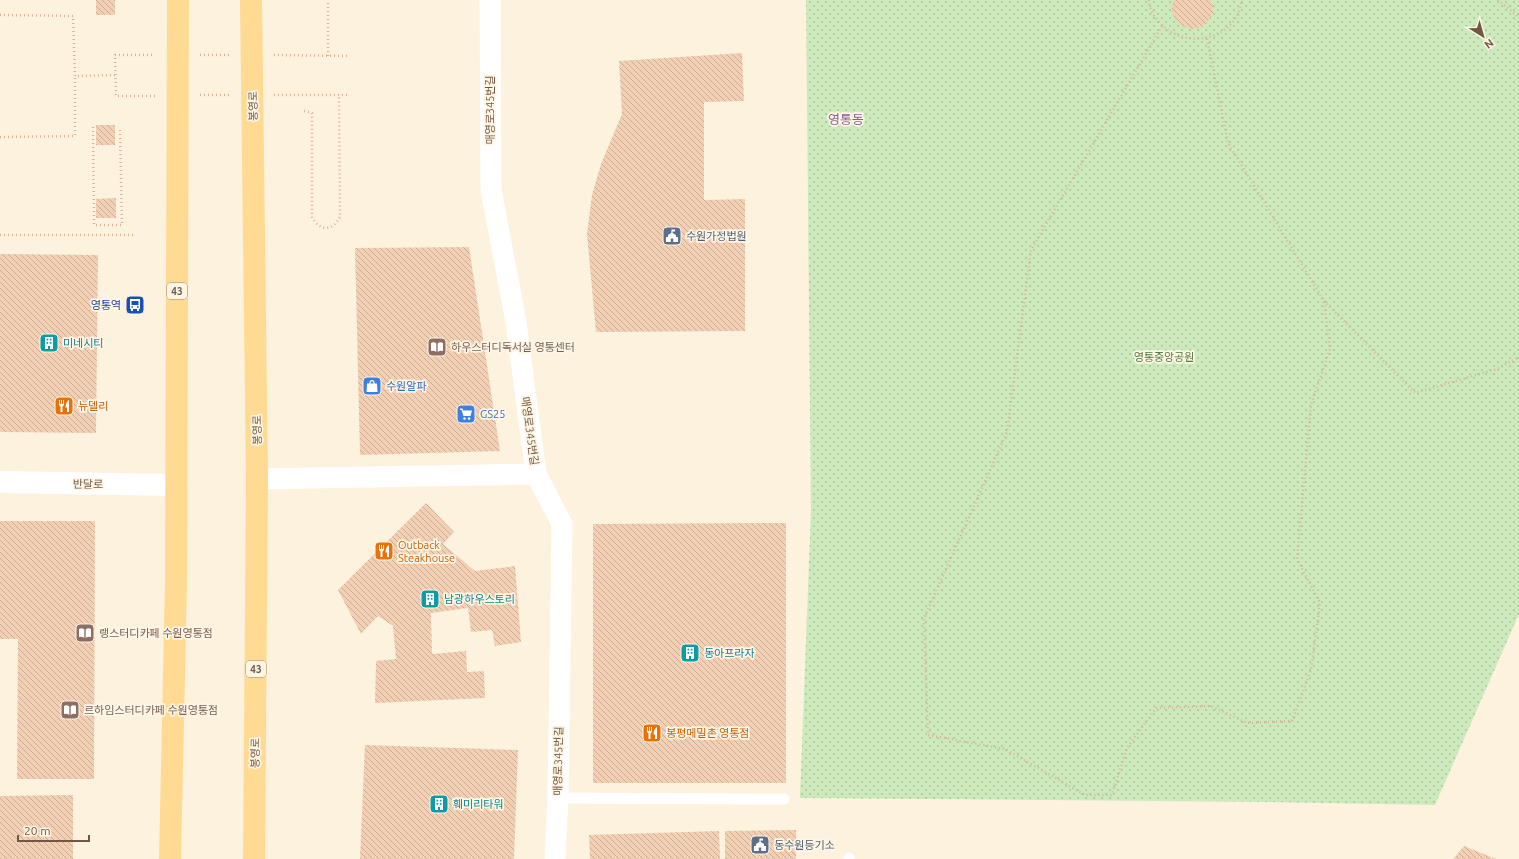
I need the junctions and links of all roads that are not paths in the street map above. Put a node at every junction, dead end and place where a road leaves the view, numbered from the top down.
1 (178, 0) edge
2 (251, 0) edge
3 (490, 0) edge
4 (536, 474) junction
5 (257, 479) junction
6 (0, 482) edge
7 (176, 485) junction
8 (558, 798) junction
9 (784, 799) dead end
10 (170, 859) edge
11 (254, 859) edge
12 (555, 859) edge

1 - 7 main road, 43
2 - 5 main road, 봉영로 / 43
3 - 4 street, 매영로345번길
4 - 5 street
4 - 8 street, 매영로345번길
5 - 11 main road, 봉영로 / 43
6 - 7 street, 반달로
7 - 10 main road, 43
8 - 9 lane
8 - 12 street, 매영로345번길

